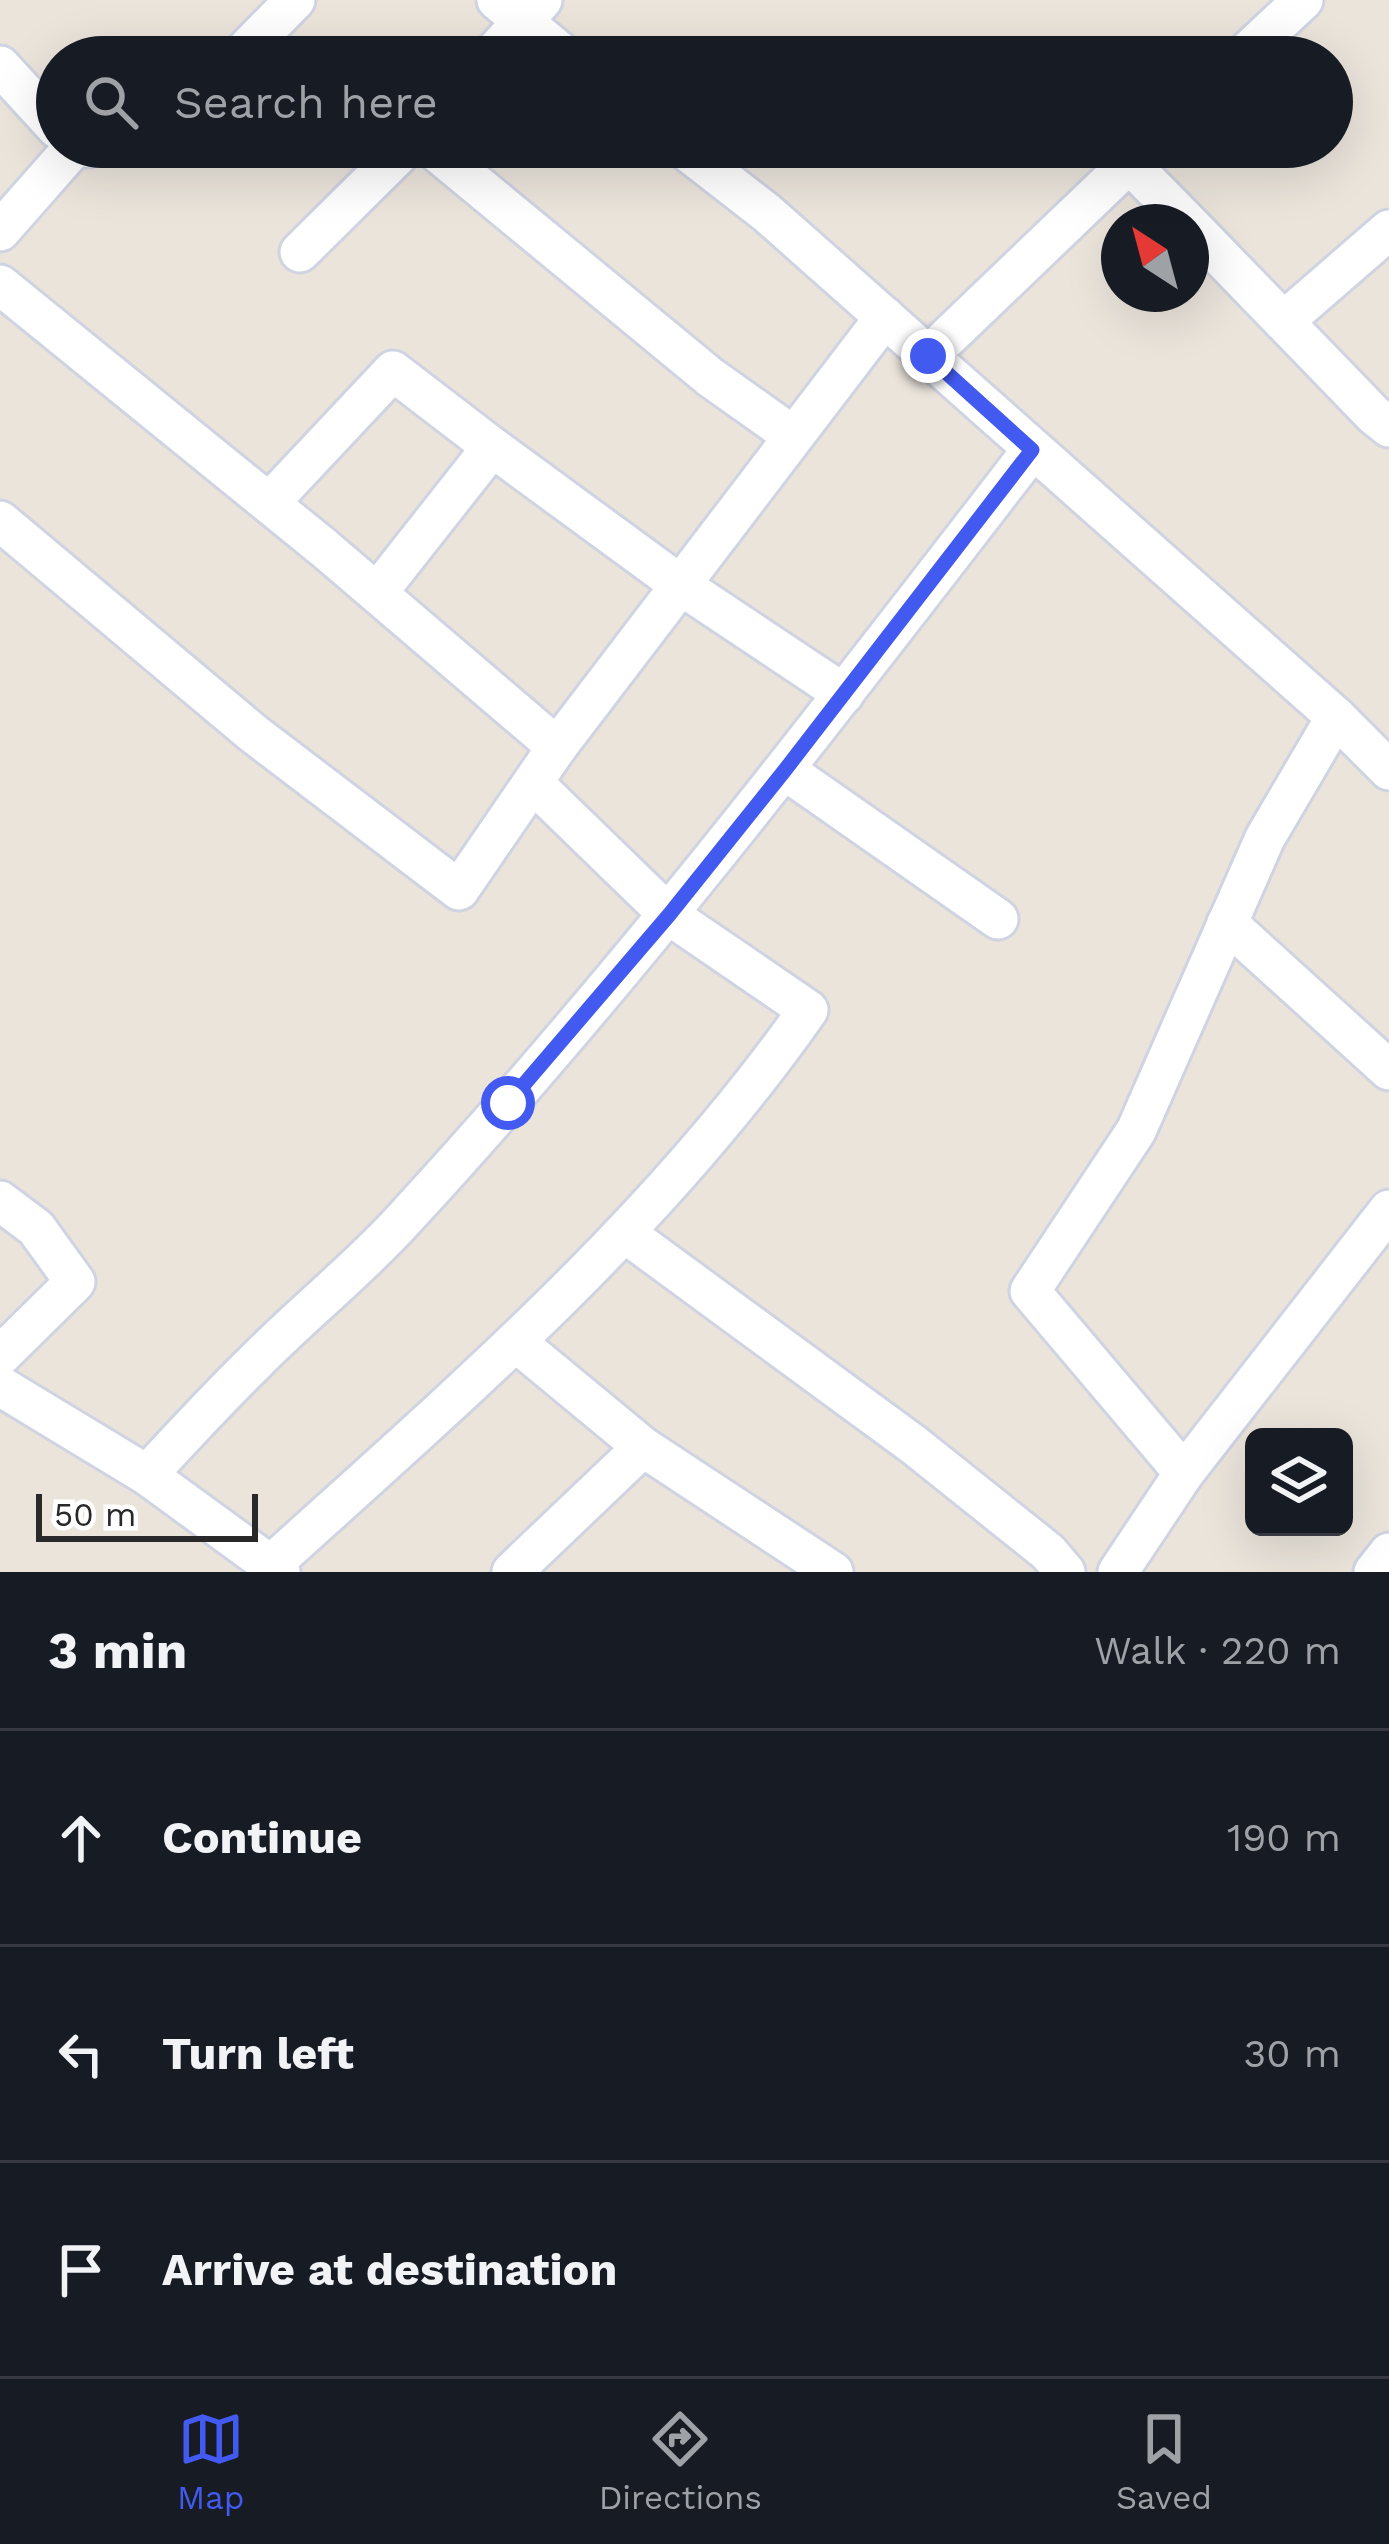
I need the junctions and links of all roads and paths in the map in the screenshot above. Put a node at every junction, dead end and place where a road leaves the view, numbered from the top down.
1 (295, 0) edge
2 (1303, 0) edge
3 (520, 8) edge
4 (259, 36) edge
5 (503, 36) edge
6 (546, 36) edge
7 (1264, 36) edge
8 (0, 66) edge
9 (36, 105) edge
10 (56, 168) edge
11 (385, 168) edge
12 (456, 168) edge
13 (709, 168) edge
14 (1123, 168) edge
15 (1147, 168) edge
16 (1174, 204) edge
17 (1389, 230) edge
18 (0, 231) edge
19 (1209, 244) edge
20 (300, 252) dead end
21 (0, 285) edge
22 (885, 317) junction
23 (1284, 321) junction
24 (928, 356) junction
25 (1389, 427) edge
26 (793, 436) junction
27 (493, 447) junction
28 (1032, 450) junction
29 (269, 503) junction
30 (0, 520) edge
31 (679, 584) junction
32 (376, 593) junction
33 (844, 694) junction
34 (1336, 718) junction
35 (557, 747) junction
36 (785, 770) junction
37 (1389, 770) edge
38 (532, 783) junction
39 (669, 915) junction
40 (998, 919) dead end
41 (1227, 923) junction
42 (1389, 1070) edge
43 (0, 1201) edge
44 (1389, 1210) edge
45 (626, 1233) junction
46 (516, 1342) junction
47 (0, 1356) edge
48 (0, 1386) edge
49 (644, 1447) junction
50 (1184, 1473) junction
51 (147, 1474) junction
52 (1389, 1553) edge
53 (275, 1569) edge
54 (512, 1572) edge
55 (833, 1572) edge
56 (1065, 1572) edge
57 (1118, 1572) edge
58 (1374, 1572) edge

1 - 4 street
2 - 7 street
3 - 5 street
3 - 6 street
8 - 9 street
10 - 18 street
11 - 20 street
12 - 26 street
13 - 22 street
14 - 24 street
15 - 16 street
17 - 23 street
19 - 23 street
21 - 29 street
22 - 24 street
22 - 26 street
23 - 25 street
24 - 28 street
26 - 31 street
27 - 29 street
27 - 31 street
27 - 32 street
28 - 33 street
28 - 34 street
29 - 32 street
30 - 38 street
31 - 33 street
31 - 35 street
32 - 35 street
33 - 36 street
34 - 37 street
34 - 41 street
35 - 38 street
36 - 39 street
36 - 40 street
38 - 39 street
39 - 45 street
39 - 51 street
41 - 42 street
41 - 50 street
43 - 47 street
44 - 50 street
45 - 46 street
45 - 56 street
46 - 49 street
46 - 53 street
48 - 51 street
49 - 54 street
49 - 55 street
50 - 57 street
51 - 53 street
52 - 58 street

